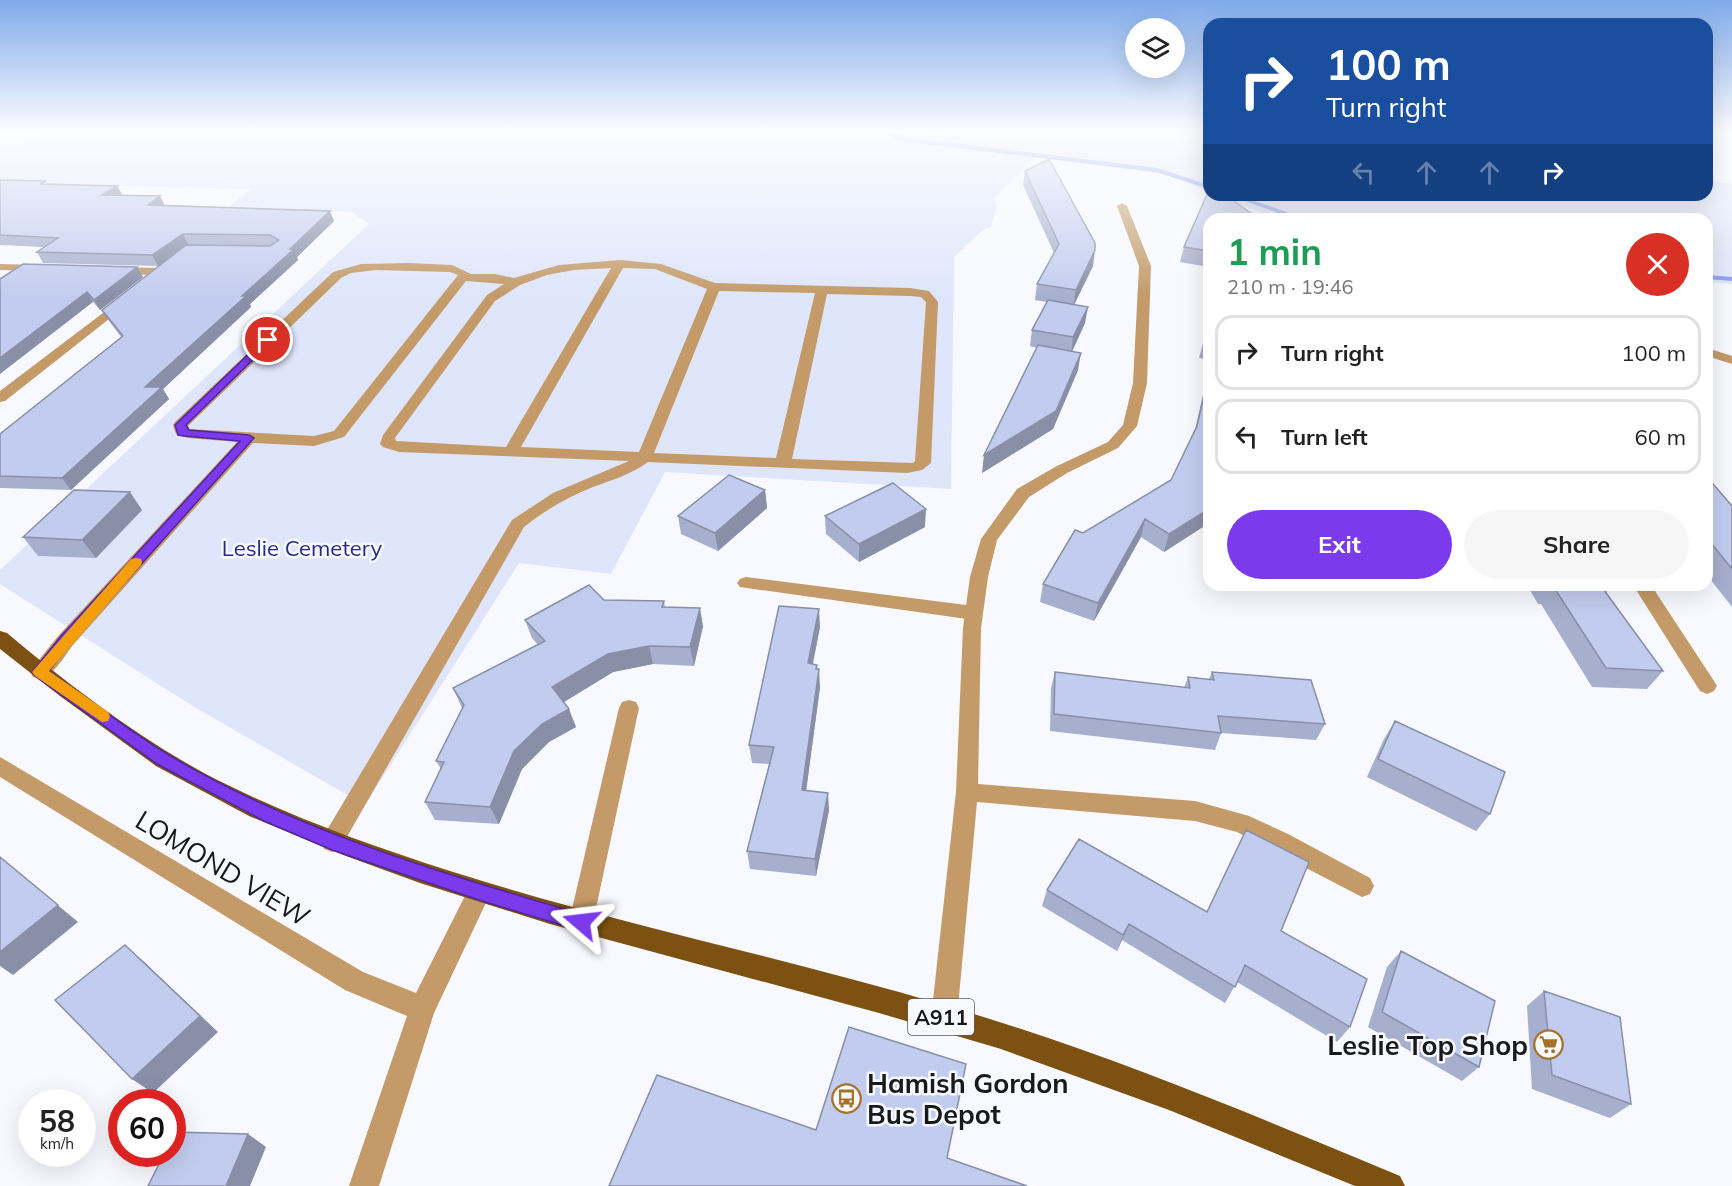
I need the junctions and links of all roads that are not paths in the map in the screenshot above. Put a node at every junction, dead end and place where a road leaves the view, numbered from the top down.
1 (1122, 206) dead end
2 (620, 263) junction
3 (0, 267) edge
4 (57, 269) edge
5 (103, 270) edge
6 (465, 277) junction
7 (514, 282) junction
8 (714, 286) junction
9 (822, 290) junction
10 (1713, 354) edge
11 (1732, 360) edge
12 (0, 398) edge
13 (249, 438) junction
14 (511, 452) junction
15 (645, 457) junction
16 (783, 463) junction
17 (746, 583) dead end
18 (1646, 591) edge
19 (974, 613) junction
20 (0, 639) edge
21 (40, 672) junction
22 (1707, 686) dead end
23 (629, 708) dead end
24 (0, 766) edge
25 (967, 792) junction
26 (332, 842) junction
27 (1362, 886) dead end
28 (479, 892) junction
29 (581, 922) junction
30 (422, 1009) junction
31 (944, 1018) junction
32 (364, 1186) edge
33 (1389, 1186) edge

1 - 19 street
2 - 7 street
2 - 8 street
2 - 14 street
3 - 4 street
5 - 12 street
6 - 7 street
6 - 13 street
6 - 13 street
7 - 14 street
8 - 9 street
8 - 15 street
9 - 16 street
9 - 16 street
10 - 11 street
13 - 21 street
14 - 15 street
15 - 16 street
15 - 26 street
17 - 19 street
18 - 22 street
19 - 25 street
20 - 21 main road, A911
21 - 26 main road, A911
23 - 29 street
24 - 30 street, LOMOND VIEW
25 - 27 street
25 - 31 street
26 - 28 main road, A911
28 - 29 main road, A911
28 - 30 street
29 - 31 main road, A911
30 - 32 street
31 - 33 main road, A911

